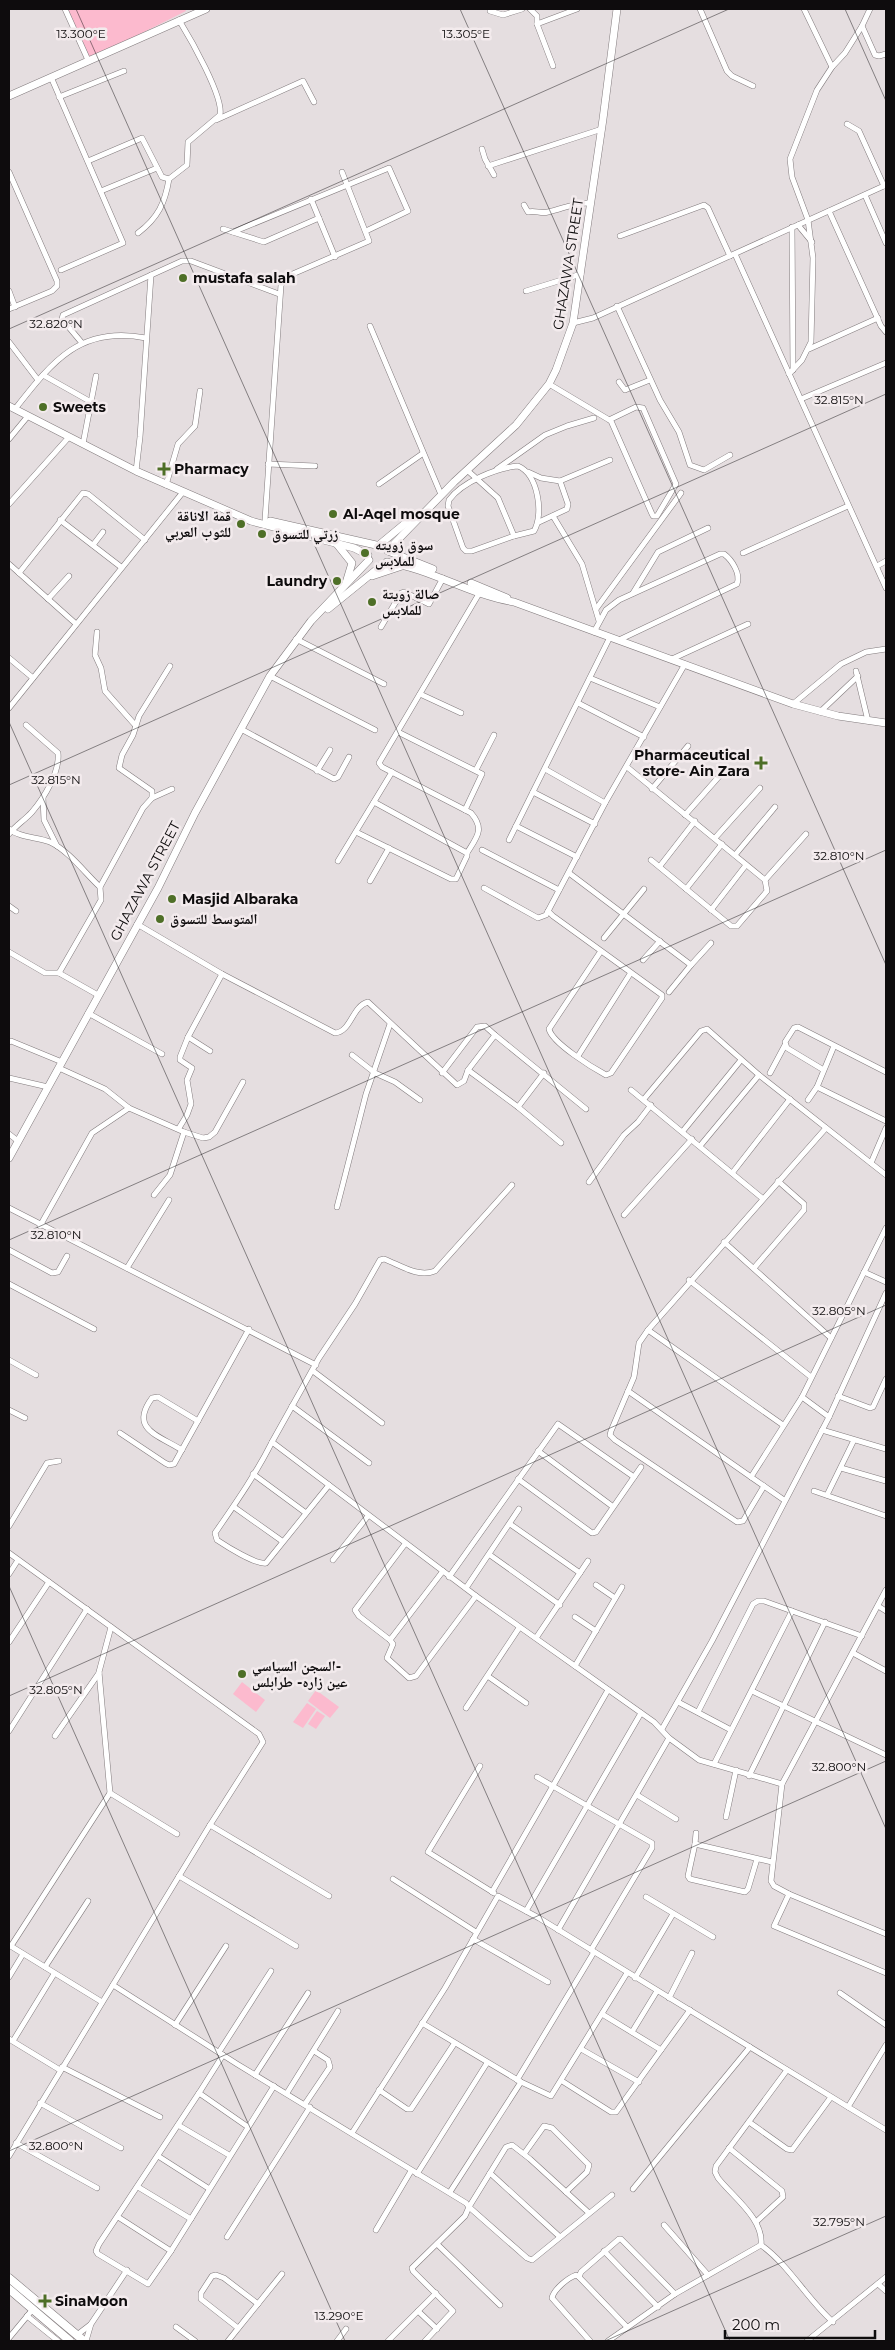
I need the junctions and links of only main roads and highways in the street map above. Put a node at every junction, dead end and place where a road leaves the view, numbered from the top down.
1 (206, 9) edge
2 (617, 9) edge
3 (192, 12) edge
4 (9, 96) edge
5 (12, 408) edge
6 (454, 482) junction
7 (243, 517) junction
8 (336, 543) junction
9 (378, 545) junction
10 (388, 550) junction
11 (368, 558) junction
12 (384, 564) junction
13 (404, 565) junction
14 (360, 582) junction
15 (345, 586) junction
16 (514, 602) junction
17 (311, 621) junction
18 (886, 724) edge
19 (9, 1158) edge
20 (9, 2278) edge
21 (9, 2289) edge
22 (74, 2338) edge
23 (85, 2341) edge

1 - 3 main road
2 - 6 main road, GHAZAWA STREET
3 - 4 main road
5 - 7 main road
6 - 9 main road, GHAZAWA STREET
6 - 10 main road, GHAZAWA STREET
7 - 8 main road
7 - 9 main road
8 - 11 main road
8 - 15 main road
9 - 10 main road
9 - 11 main road
10 - 12 main road
10 - 16 main road
11 - 12 main road
11 - 15 main road, GHAZAWA STREET
12 - 13 main road
12 - 14 main road, GHAZAWA STREET
13 - 14 main road
13 - 16 main road
14 - 17 main road, GHAZAWA STREET
15 - 17 main road, GHAZAWA STREET
16 - 18 main road
17 - 19 main road, GHAZAWA STREET
20 - 22 main road
21 - 22 main road
22 - 23 main road

